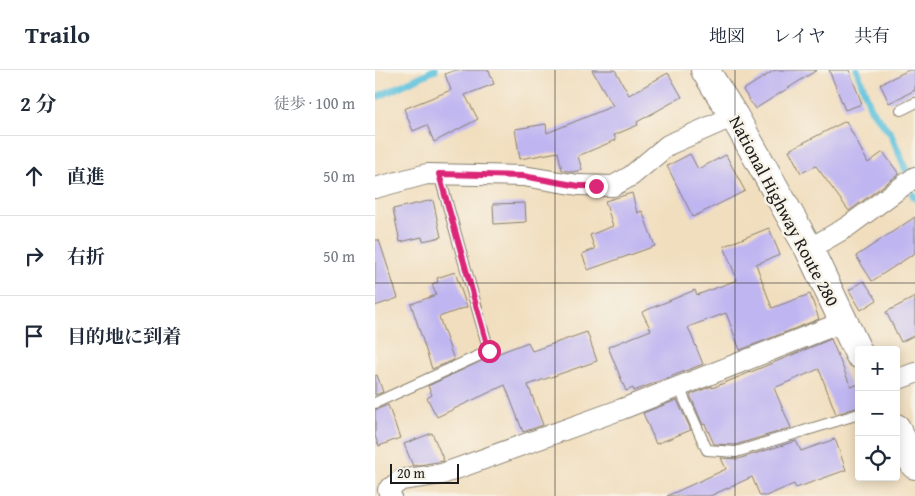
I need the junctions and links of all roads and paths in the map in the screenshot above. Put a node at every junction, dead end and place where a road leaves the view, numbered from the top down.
1 (705, 70) edge
2 (915, 103) edge
3 (901, 110) dead end
4 (734, 116) junction
5 (439, 174) junction
6 (915, 177) edge
7 (375, 188) edge
8 (809, 249) junction
9 (843, 322) junction
10 (855, 346) edge
11 (915, 373) edge
12 (900, 379) edge
13 (678, 385) junction
14 (375, 403) edge
15 (855, 415) edge
16 (900, 436) edge
17 (915, 465) edge
18 (391, 496) edge

1 - 4 highway, National Highway Route 280
2 - 3 lane
4 - 5 street
4 - 8 highway, National Highway Route 280
5 - 7 street
5 - 14 lane
6 - 8 street
8 - 9 highway, National Highway Route 280
9 - 10 highway, National Highway Route 280
9 - 13 street
11 - 12 street
13 - 15 lane
13 - 18 street
16 - 17 highway

